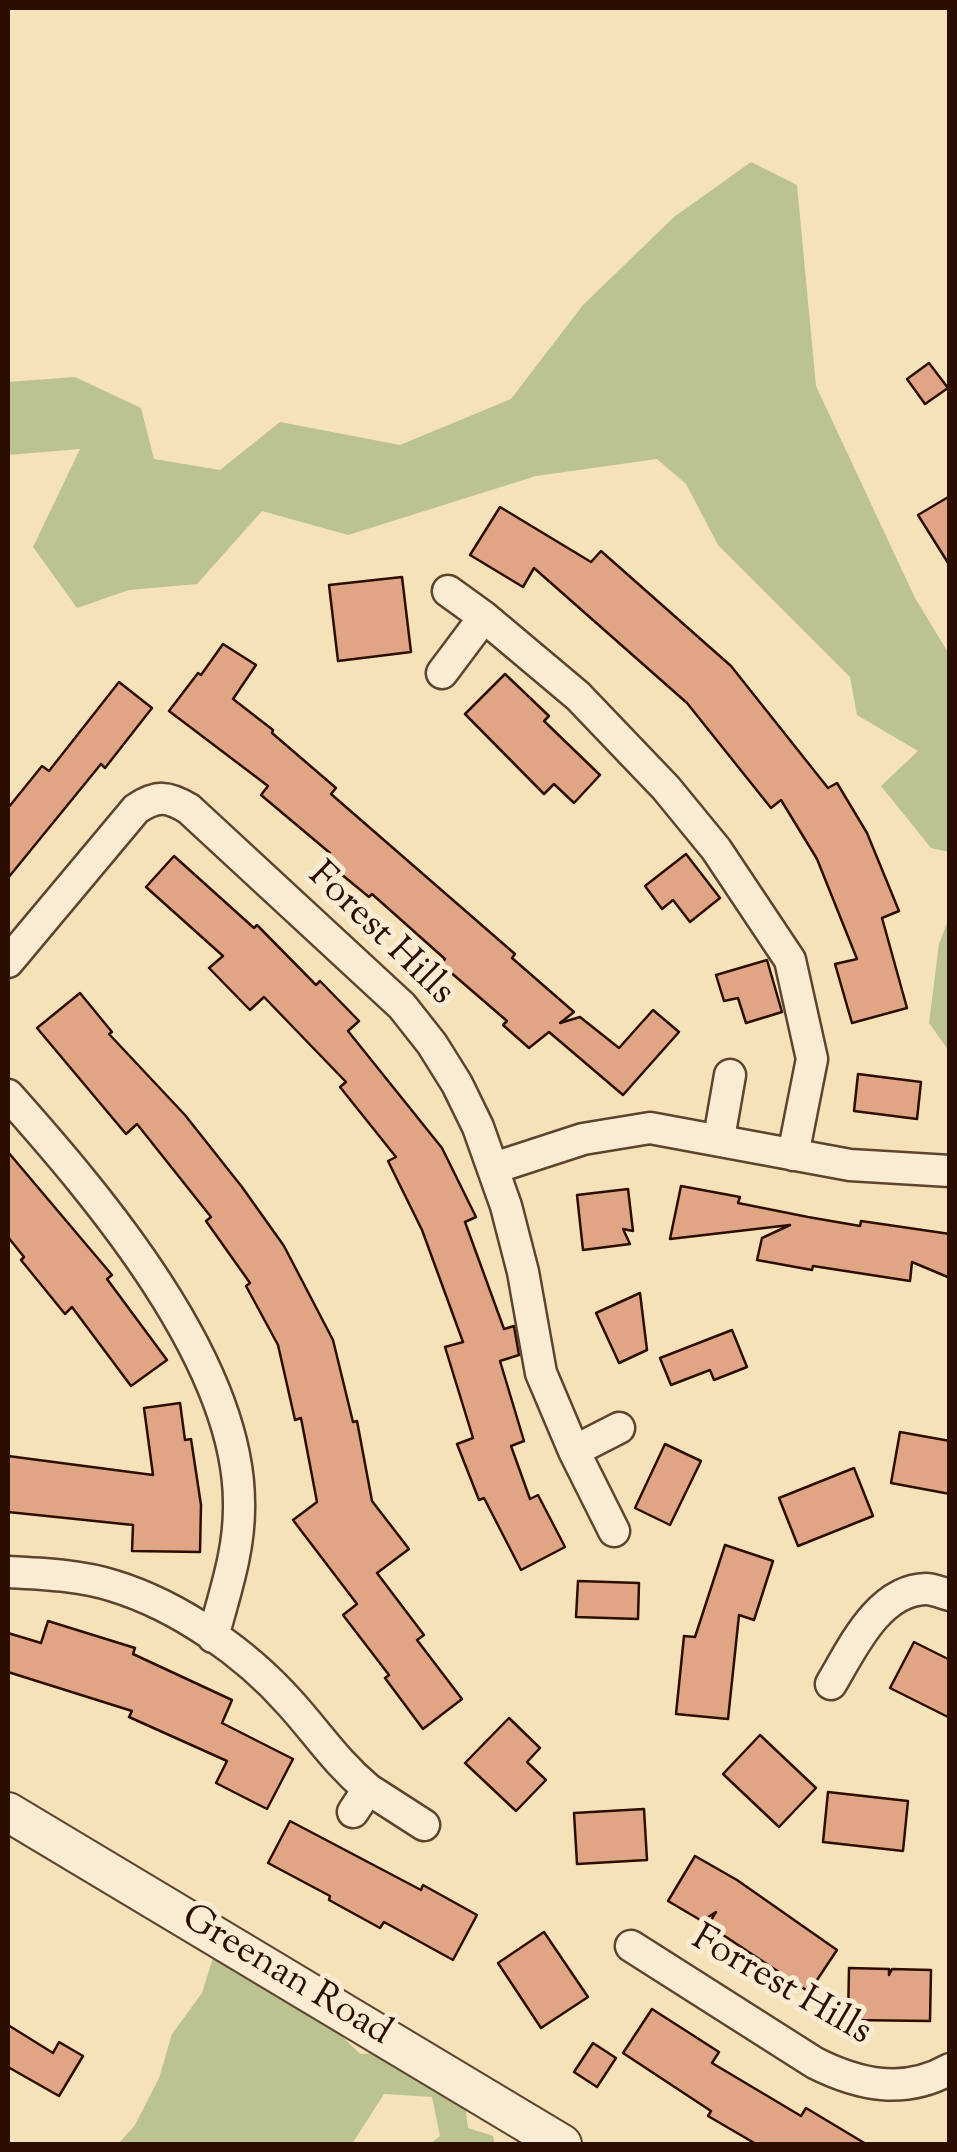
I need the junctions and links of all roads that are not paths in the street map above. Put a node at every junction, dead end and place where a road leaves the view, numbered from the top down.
1 (448, 591) dead end
2 (484, 616) junction
3 (442, 673) dead end
4 (8, 962) edge
5 (730, 1074) dead end
6 (8, 1094) edge
7 (719, 1138) junction
8 (793, 1154) junction
9 (494, 1168) junction
10 (950, 1171) edge
11 (619, 1428) dead end
12 (574, 1451) junction
13 (614, 1531) dead end
14 (8, 1572) edge
15 (950, 1595) edge
16 (213, 1637) junction
17 (831, 1684) dead end
18 (8, 1812) edge
19 (424, 1825) dead end
20 (630, 1946) dead end
21 (950, 2069) edge
22 (562, 2144) edge

1 - 2 street
2 - 3 street
2 - 8 street
4 - 9 street, Forest Hills
5 - 7 street
6 - 16 street
7 - 8 street
7 - 9 street
8 - 10 street
9 - 12 street
11 - 12 street
12 - 13 street
14 - 16 street
15 - 17 street
16 - 19 street
18 - 22 street, Greenan Road
20 - 21 street, Forrest Hills

